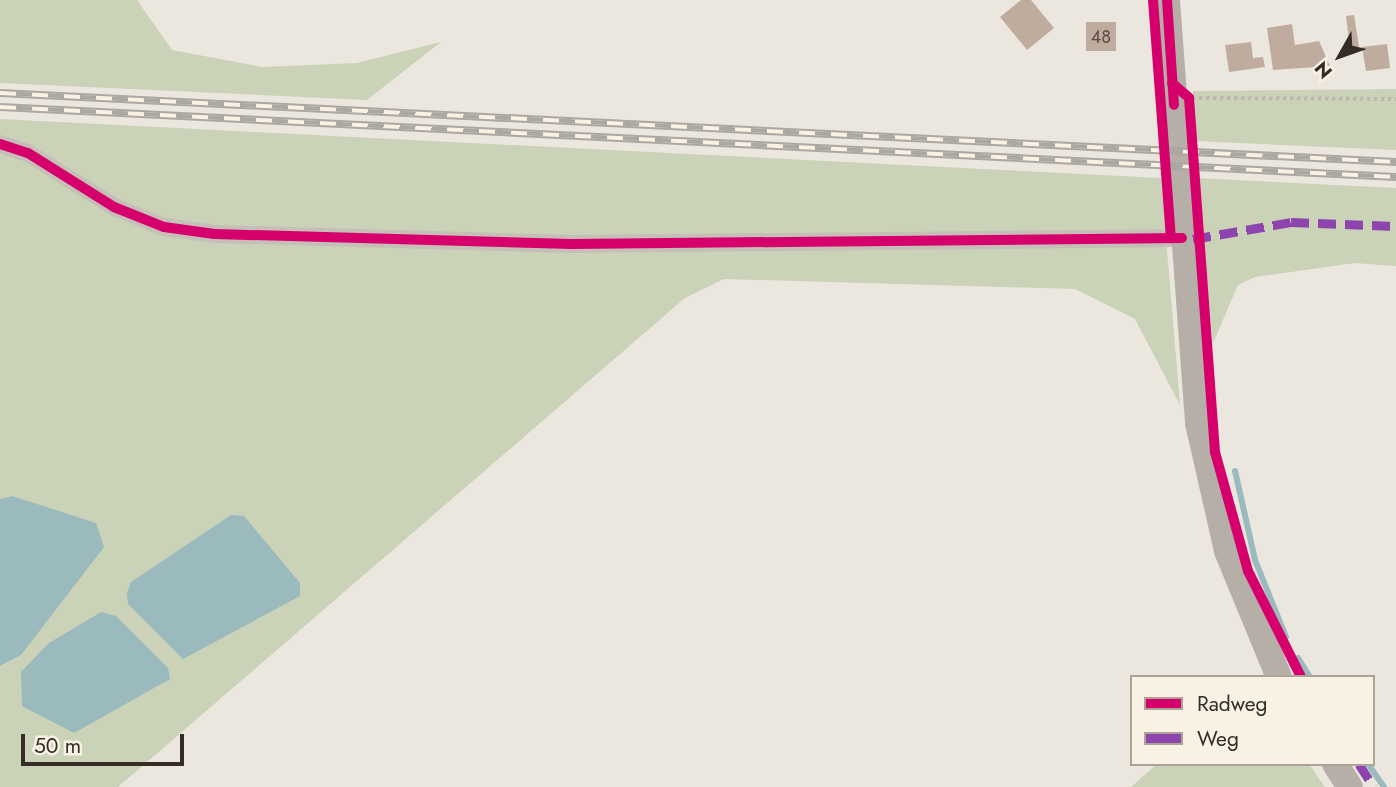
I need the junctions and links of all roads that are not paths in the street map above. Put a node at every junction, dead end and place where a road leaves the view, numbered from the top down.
1 (1167, 0) edge
2 (0, 145) edge
3 (1182, 238) junction
4 (1278, 675) edge
5 (1336, 766) edge
6 (1350, 787) edge

1 - 3 street
2 - 3 street
3 - 4 street
5 - 6 street

